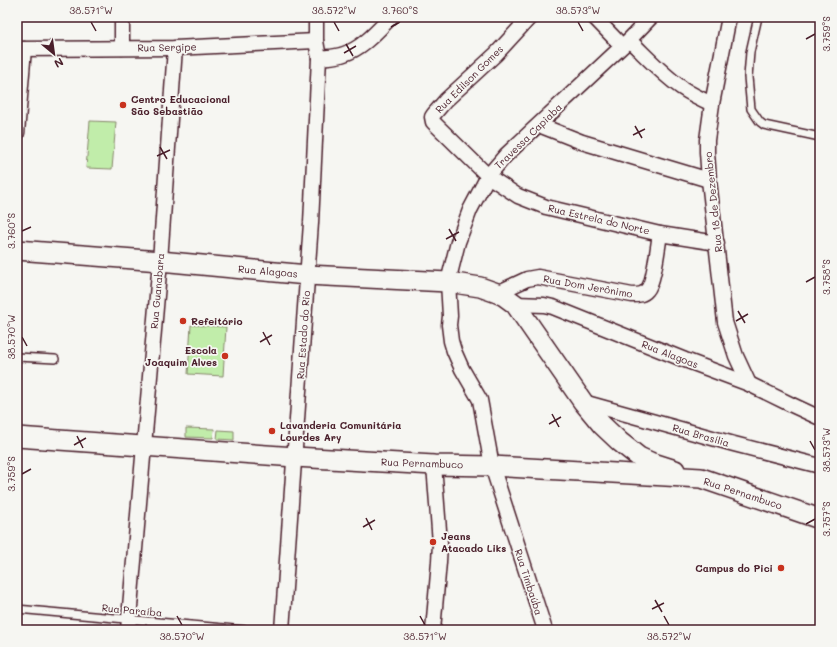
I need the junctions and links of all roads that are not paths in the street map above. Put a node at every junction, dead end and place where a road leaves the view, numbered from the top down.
1 (122, 17) edge
2 (316, 17) edge
3 (391, 17) edge
4 (530, 17) edge
5 (594, 17) edge
6 (651, 17) edge
7 (729, 17) edge
8 (758, 17) edge
9 (316, 41) junction
10 (626, 43) junction
11 (122, 48) junction
12 (175, 48) junction
13 (20, 49) edge
14 (319, 58) junction
15 (712, 104) junction
16 (539, 125) junction
17 (17, 133) edge
18 (820, 138) edge
19 (488, 176) junction
20 (709, 180) junction
21 (660, 234) junction
22 (716, 243) junction
23 (17, 250) edge
24 (160, 261) junction
25 (307, 275) junction
26 (448, 282) junction
27 (497, 293) junction
28 (516, 304) junction
29 (17, 356) edge
30 (55, 359) dead end
31 (750, 384) junction
32 (583, 402) junction
33 (820, 418) edge
34 (17, 437) edge
35 (620, 442) junction
36 (144, 447) junction
37 (295, 457) junction
38 (434, 465) junction
39 (492, 466) junction
40 (820, 466) edge
41 (609, 473) junction
42 (701, 478) junction
43 (820, 519) edge
44 (17, 609) edge
45 (128, 625) edge
46 (245, 630) edge
47 (282, 630) edge
48 (433, 630) edge
49 (545, 630) edge

1 - 11 street
2 - 9 street, Rua Estado do Rio
3 - 14 street
4 - 19 street, Rua Edilson Gomes
5 - 10 street
6 - 10 street, Travessa Capiaba
7 - 15 street, Rua 18 de Dezembro
8 - 18 lane
9 - 12 street, Rua Sergipe
9 - 14 street, Rua Estado do Rio
10 - 15 street
10 - 16 street, Travessa Capiaba
11 - 12 street, Rua Sergipe
11 - 13 street, Rua Sergipe
12 - 24 street, Rua Guanabara
13 - 17 street
14 - 25 street, Rua Estado do Rio
15 - 20 street, Rua 18 de Dezembro
16 - 19 street, Travessa Capiaba
16 - 20 street
19 - 21 street, Rua Estrela do Norte
19 - 26 street, Travessa Capiaba
20 - 22 street, Rua 18 de Dezembro
21 - 22 street, Rua Estrela do Norte
21 - 27 street, Rua Dom Jerônimo
22 - 31 street, Rua 18 de Dezembro
23 - 24 street, Rua Alagoas
24 - 25 street, Rua Alagoas
24 - 36 street, Rua Guanabara
25 - 26 street, Rua Alagoas
25 - 37 street, Rua Estado do Rio
26 - 27 street, Rua Alagoas
26 - 39 street, Travessa Capiaba
27 - 28 street, Rua Alagoas
28 - 31 street, Rua Alagoas
28 - 32 street, Rua Alagoas
29 - 30 lane
31 - 33 street, Rua Alagoas
32 - 35 street, Rua Alagoas
32 - 40 street, Rua Brasília
34 - 36 street, Rua Pernambuco
35 - 41 street
35 - 42 street, Rua Alagoas
36 - 37 street, Rua Pernambuco
36 - 45 street, Rua Guanabara
37 - 38 street, Rua Pernambuco
37 - 47 street, Rua Estado do Rio
38 - 39 street, Rua Pernambuco
38 - 48 street
39 - 41 street, Rua Pernambuco
39 - 49 street, Rua Timbaúba
41 - 42 street, Rua Pernambuco
42 - 43 street, Rua Pernambuco
44 - 45 lane, Rua Paraíba
45 - 46 lane, Rua Paraíba

